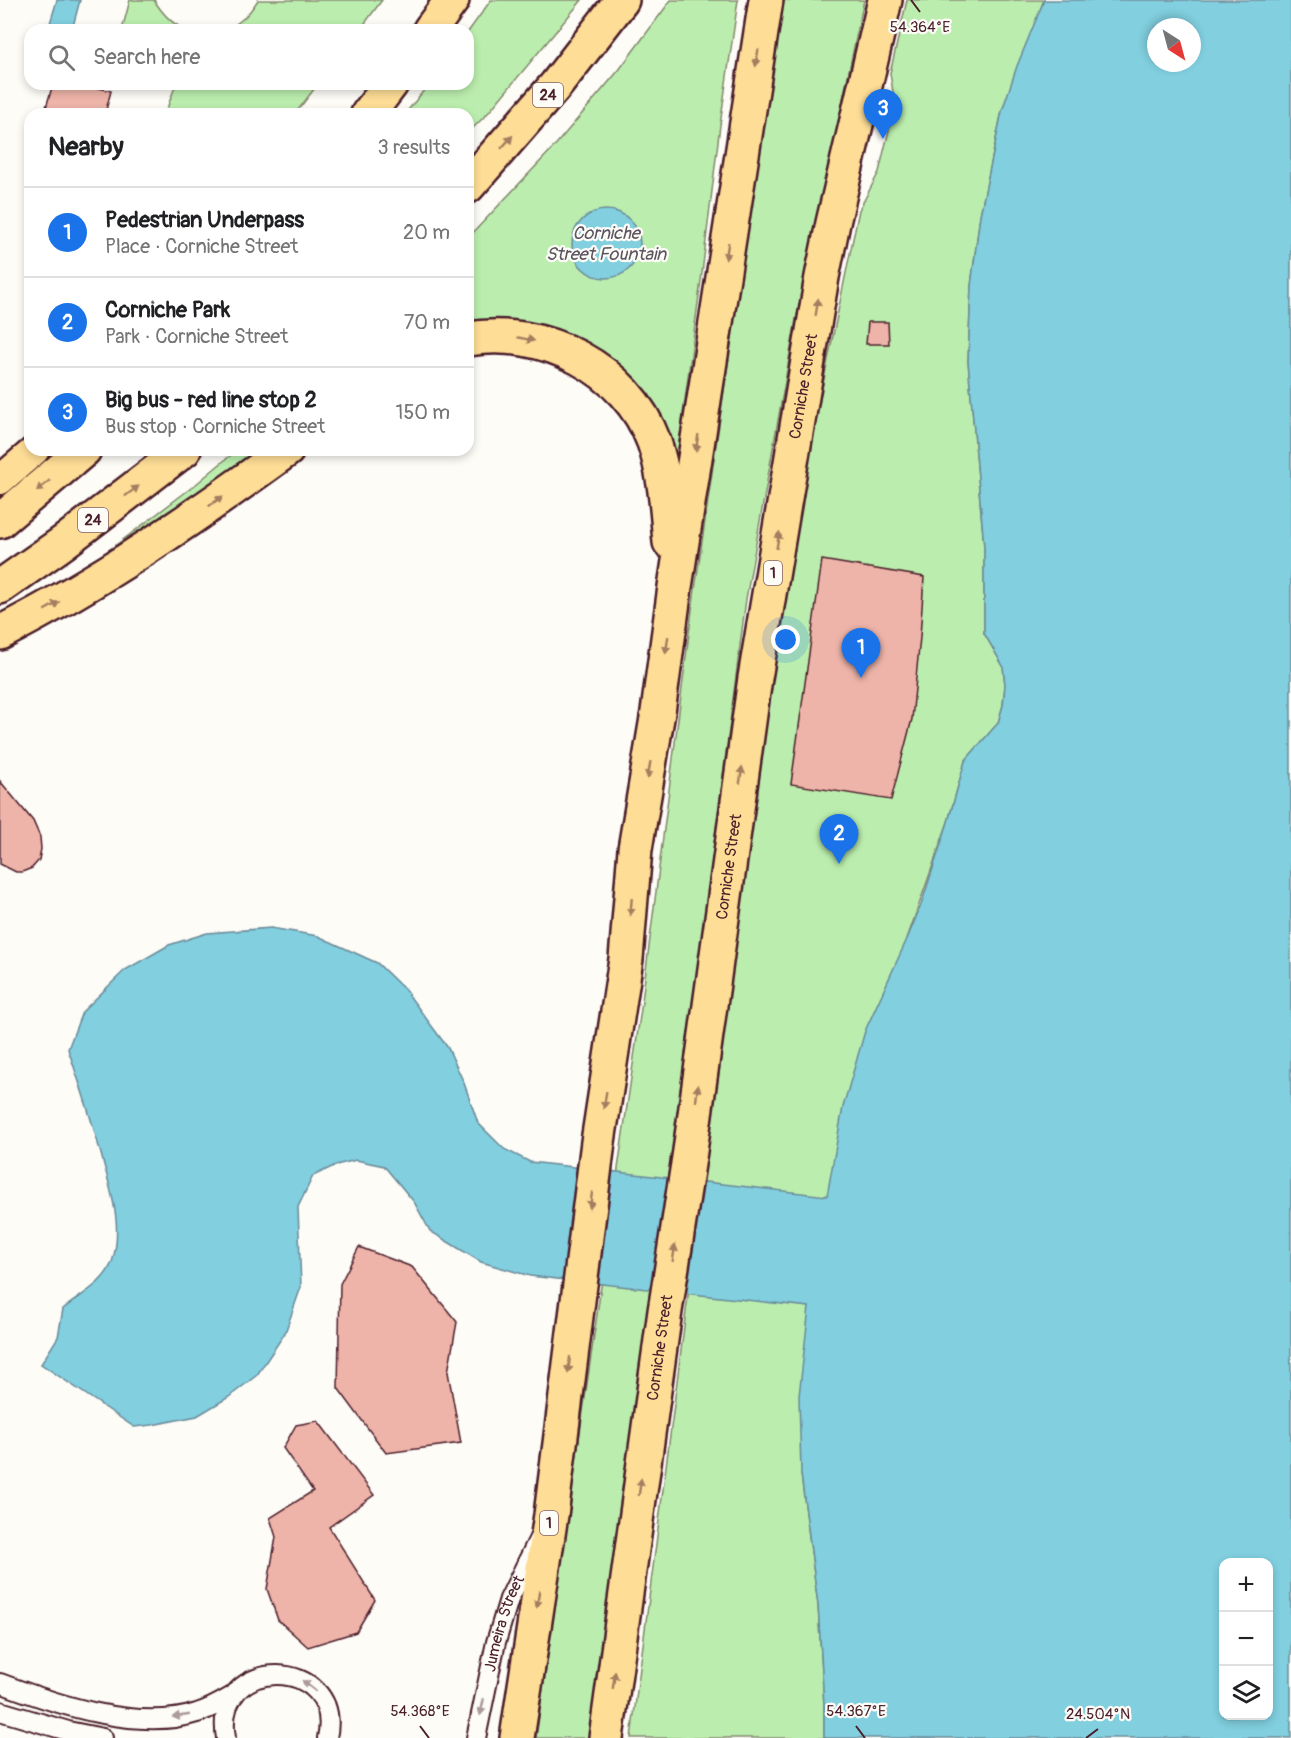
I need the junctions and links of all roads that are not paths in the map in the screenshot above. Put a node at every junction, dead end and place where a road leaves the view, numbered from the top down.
1 (452, 0) edge
2 (622, 0) edge
3 (766, 0) edge
4 (885, 0) edge
5 (434, 24) edge
6 (386, 90) edge
7 (373, 108) edge
8 (474, 179) edge
9 (474, 338) edge
10 (28, 456) edge
11 (77, 456) edge
12 (176, 456) edge
13 (279, 456) edge
14 (0, 480) edge
15 (0, 521) edge
16 (0, 587) edge
17 (675, 587) junction
18 (0, 633) edge
19 (551, 1515) junction
20 (0, 1683) edge
21 (234, 1695) junction
22 (0, 1711) edge
23 (103, 1738) edge
24 (226, 1738) edge
25 (327, 1738) edge
26 (476, 1738) edge
27 (517, 1738) edge
28 (606, 1738) edge

1 - 5 highway
8 -> 2 highway, 24
3 -> 17 highway, 1
28 -> 4 highway, Corniche Street / 1
6 - 7 highway
9 -> 17 highway
10 - 14 main road
11 -> 15 highway
16 -> 12 highway, 24
18 -> 13 highway
17 -> 19 highway, 1
19 -> 26 street, Jumeira Street
19 -> 27 highway, 1
21 -> 20 street
21 - 24 street
25 -> 21 street
22 - 23 street

